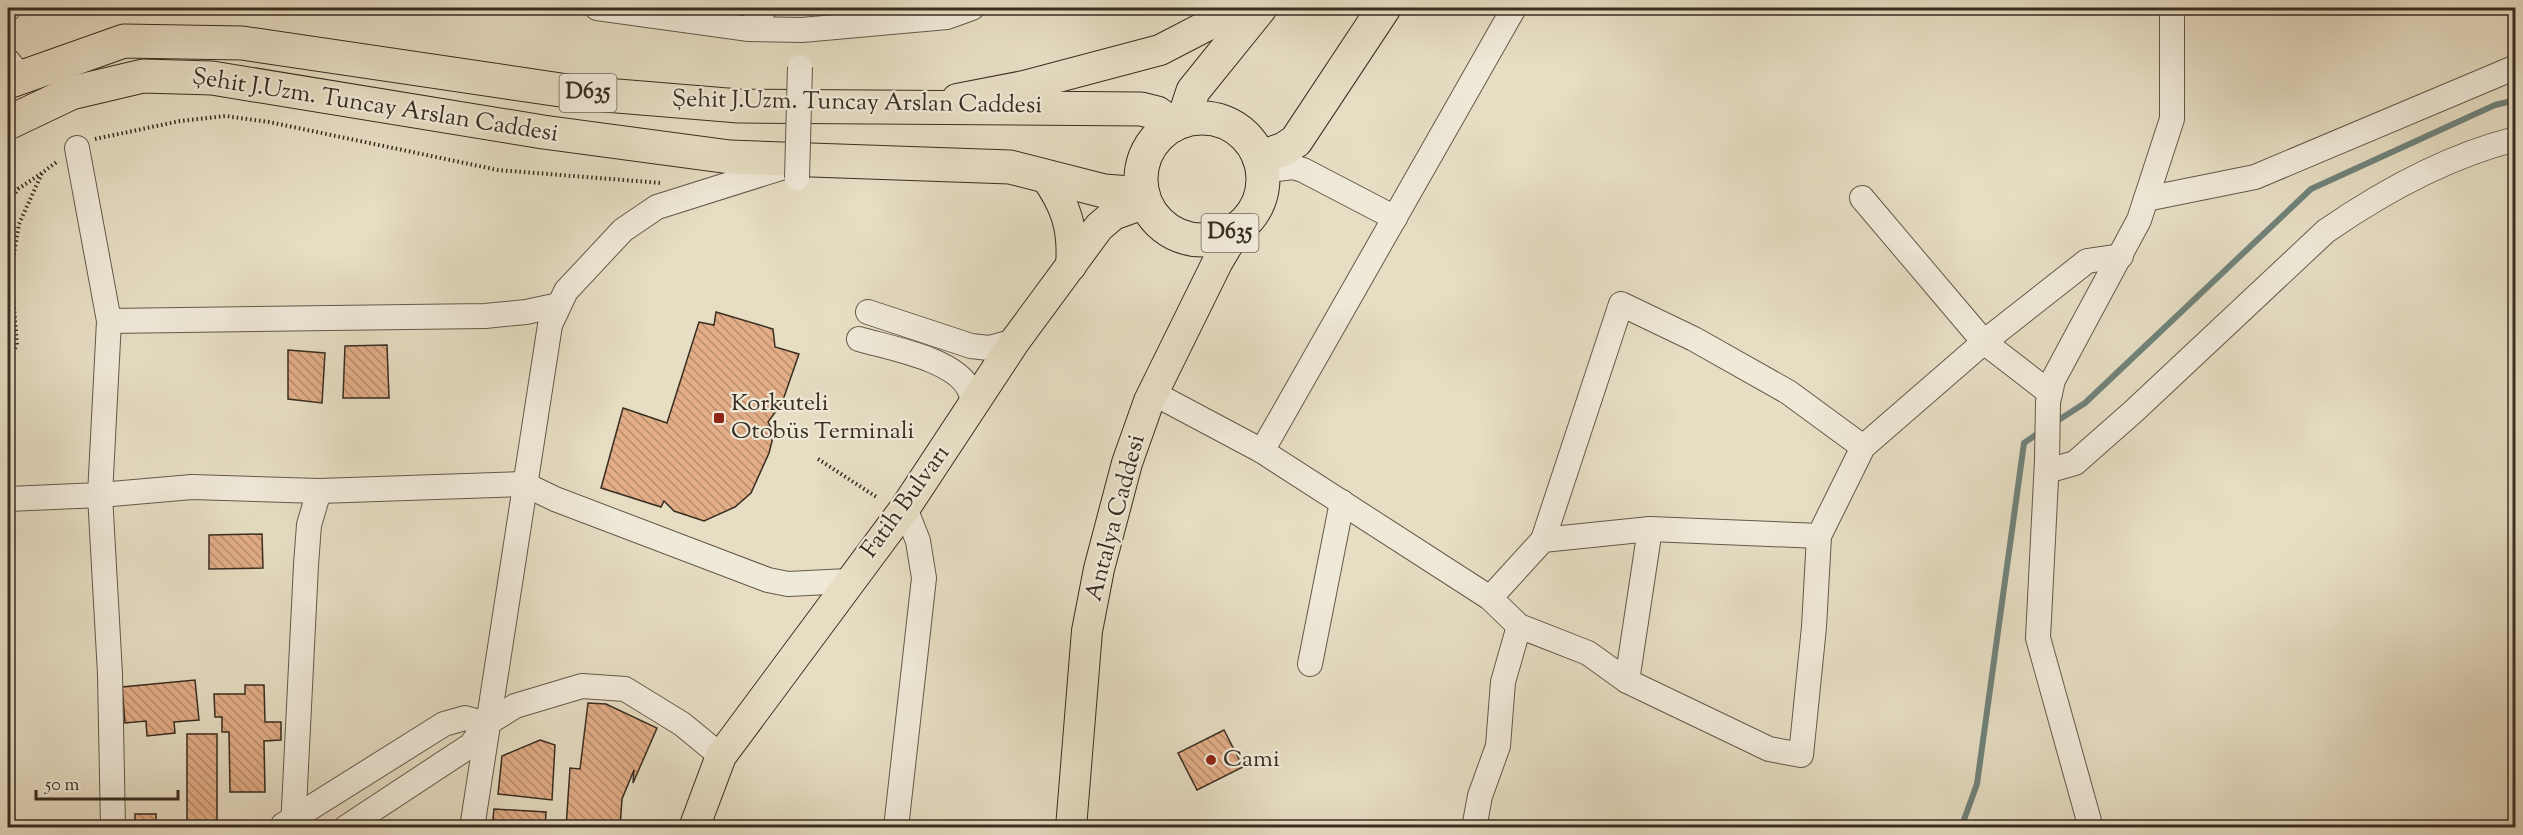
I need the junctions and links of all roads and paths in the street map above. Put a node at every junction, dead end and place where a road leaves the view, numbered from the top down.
1 (597, 8) edge
2 (765, 8) edge
3 (972, 8) edge
4 (1241, 8) edge
5 (1260, 8) edge
6 (1384, 8) edge
7 (1514, 8) edge
8 (2172, 8) edge
9 (749, 29) junction
10 (801, 67) dead end
11 (2516, 67) edge
12 (12, 73) edge
13 (914, 107) junction
14 (8, 123) edge
15 (1178, 123) junction
16 (2516, 139) edge
17 (77, 148) junction
18 (1261, 164) junction
19 (803, 169) junction
20 (42, 173) junction
21 (1045, 176) junction
22 (686, 197) junction
23 (1862, 198) dead end
24 (1144, 199) junction
25 (2146, 199) junction
26 (8, 204) edge
27 (1395, 218) junction
28 (1237, 229) junction
29 (2121, 256) junction
30 (1071, 266) junction
31 (559, 305) junction
32 (868, 312) dead end
33 (109, 321) junction
34 (859, 339) dead end
35 (1015, 341) junction
36 (1984, 342) junction
37 (8, 360) edge
38 (1153, 393) junction
39 (2049, 397) junction
40 (972, 407) junction
41 (1863, 447) junction
42 (1262, 451) junction
43 (818, 459) dead end
44 (2047, 465) junction
45 (524, 484) junction
46 (319, 491) junction
47 (100, 495) junction
48 (8, 499) edge
49 (1342, 502) junction
50 (891, 503) junction
51 (1650, 529) junction
52 (1819, 536) junction
53 (1542, 540) junction
54 (848, 581) junction
55 (1490, 598) junction
56 (1519, 626) junction
57 (1310, 664) dead end
58 (1628, 681) junction
59 (486, 724) junction
60 (721, 756) junction
61 (288, 825) edge
62 (113, 828) edge
63 (345, 828) edge
64 (472, 828) edge
65 (694, 828) edge
66 (896, 828) edge
67 (1071, 828) edge
68 (1474, 828) edge
69 (2091, 828) edge

1 - 9 street
2 - 9 street
3 - 9 street
4 - 13 main road
5 - 15 highway
6 - 18 highway
7 - 27 street
8 - 25 street
10 - 19 street, bridge
11 - 25 street
12 - 13 highway, Şehit J.Uzm. Tuncay Arslan Caddesi / D635
13 - 15 highway, Şehit J.Uzm. Tuncay Arslan Caddesi / D635
14 - 19 highway, Şehit J.Uzm. Tuncay Arslan Caddesi / D635
15 - 18 highway
15 - 24 highway
16 - 44 street
17 - 20 path
17 - 22 path
17 - 33 street
18 - 27 street
18 - 28 highway, D635
19 - 21 highway, Şehit J.Uzm. Tuncay Arslan Caddesi / D635
19 - 22 street
20 - 26 path
20 - 37 path
21 - 24 highway, Şehit J.Uzm. Tuncay Arslan Caddesi / D635
21 - 30 main road
22 - 31 street
23 - 36 street
24 - 28 highway, D635
24 - 30 main road, Fatih Bulvarı
25 - 29 street
27 - 42 street
28 - 38 main road, Antalya Caddesi
29 - 36 street
29 - 39 street
30 - 35 main road, Fatih Bulvarı
31 - 33 street
31 - 45 street
32 - 35 street
33 - 47 street
34 - 40 street
35 - 40 main road, Fatih Bulvarı
36 - 39 street
36 - 41 street
38 - 42 street
38 - 67 main road, Antalya Caddesi
39 - 44 street
40 - 50 main road, Fatih Bulvarı
41 - 52 street
41 - 53 street
42 - 49 street
43 - 50 path
44 - 69 street
45 - 46 street
45 - 54 street
45 - 59 street
46 - 47 street
46 - 61 street
47 - 48 street
47 - 62 street
49 - 55 street
49 - 57 street
50 - 54 main road, Fatih Bulvarı
50 - 66 street
51 - 52 street
51 - 53 street
51 - 58 street
52 - 58 street
53 - 55 street
54 - 60 main road, Fatih Bulvarı
55 - 56 street
56 - 58 street
56 - 68 street
59 - 60 street
59 - 61 street
59 - 63 street
59 - 64 street
60 - 65 main road, Fatih Bulvarı

